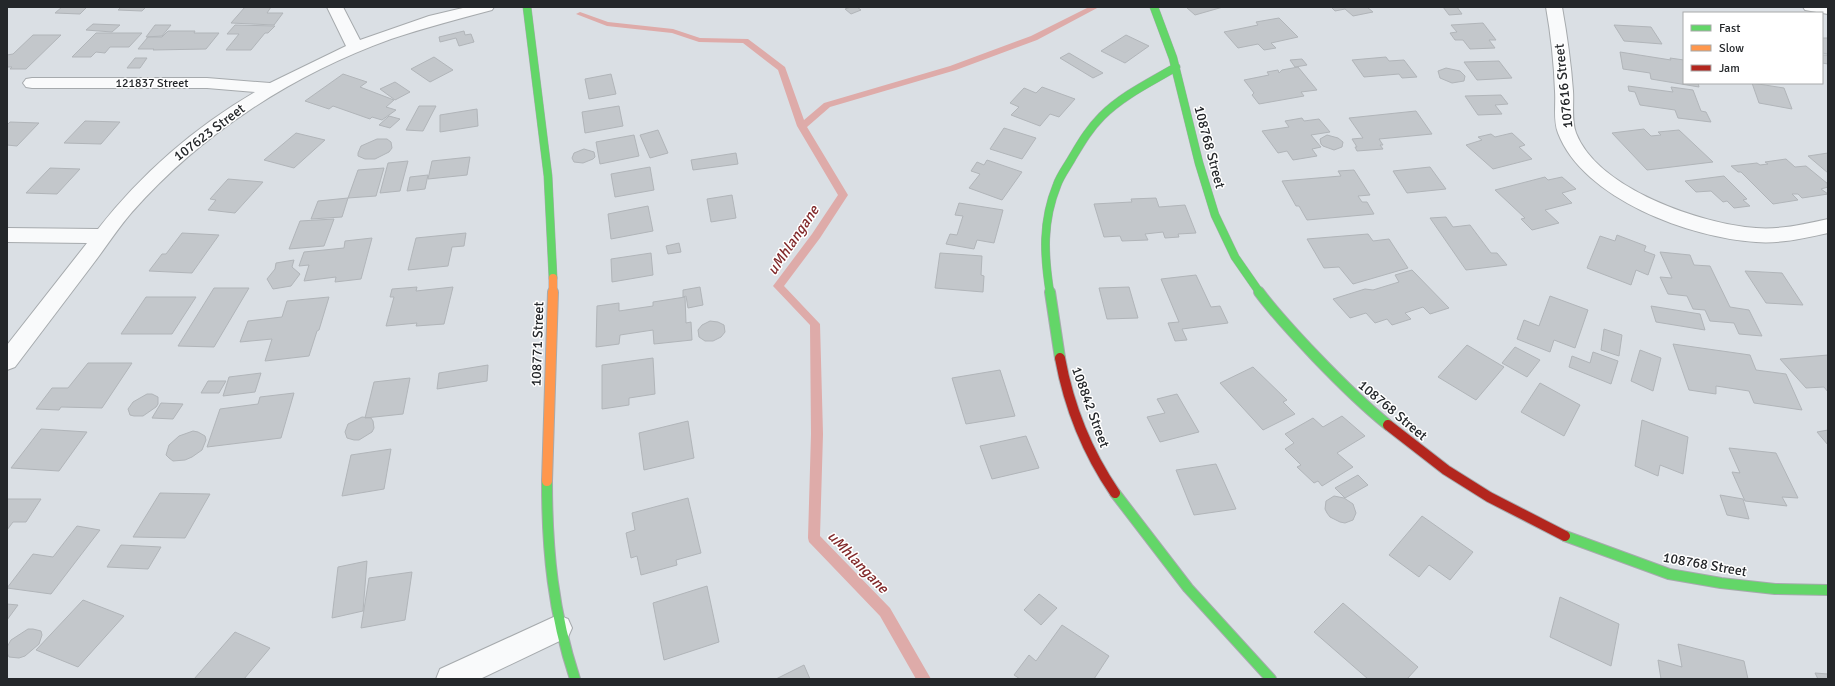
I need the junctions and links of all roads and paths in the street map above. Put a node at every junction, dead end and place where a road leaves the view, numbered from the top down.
1 (336, 7) edge
2 (486, 7) edge
3 (527, 7) edge
4 (1154, 7) edge
5 (1554, 7) edge
6 (1811, 7) edge
7 (1828, 9) edge
8 (355, 46) junction
9 (1176, 67) junction
10 (32, 83) dead end
11 (272, 88) junction
12 (1828, 226) edge
13 (7, 235) edge
14 (102, 236) junction
15 (7, 361) edge
16 (1828, 590) edge
17 (558, 628) junction
18 (450, 679) edge
19 (575, 679) edge
20 (1271, 679) edge

1 - 8 street
2 - 8 street, 107623 Street
3 - 17 street, 108771 Street
4 - 9 street, 108768 Street
5 - 12 street, 107616 Street
6 - 7 street
8 - 11 street, 107623 Street
9 - 16 street, 108768 Street
9 - 20 street, 108842 Street
10 - 11 street, 121837 Street
11 - 14 street, 107623 Street
13 - 14 street
14 - 15 street, 107623 Street
17 - 18 street
17 - 19 street, 108771 Street

